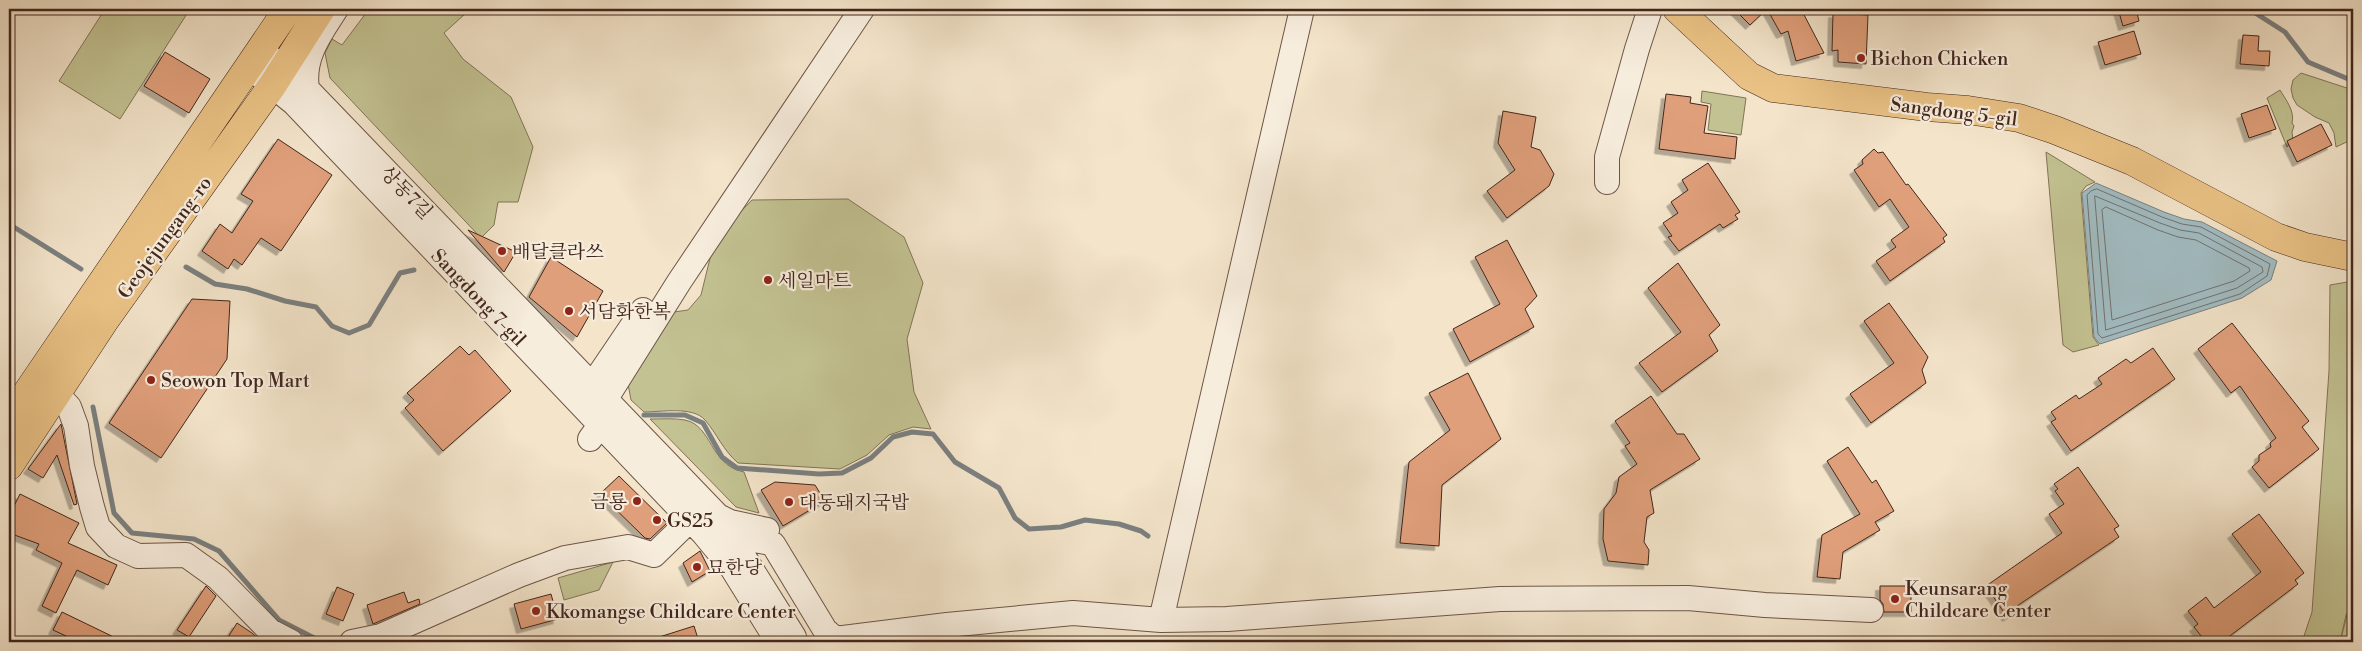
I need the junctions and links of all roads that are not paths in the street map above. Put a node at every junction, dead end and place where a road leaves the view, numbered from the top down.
1 (288, 9) edge
2 (321, 9) edge
3 (336, 9) edge
4 (844, 9) edge
5 (862, 9) edge
6 (1285, 9) edge
7 (1302, 9) edge
8 (1637, 9) edge
9 (1650, 9) edge
10 (1677, 9) edge
11 (1698, 9) edge
12 (254, 58) junction
13 (278, 77) junction
14 (300, 96) junction
15 (181, 213) junction
16 (2353, 240) edge
17 (2353, 257) edge
18 (34, 381) junction
19 (58, 394) junction
20 (593, 415) junction
21 (9, 419) edge
22 (9, 466) edge
23 (715, 513) junction
24 (698, 526) junction
25 (734, 540) junction
26 (780, 544) junction
27 (755, 572) junction
28 (1872, 602) dead end
29 (1156, 613) junction
30 (786, 640) edge
31 (291, 642) edge
32 (353, 642) edge

1 - 12 main road, Geojejungang-ro
2 - 13 main road, Geojejungang-ro
3 - 14 street
4 - 20 street
5 - 20 street
6 - 29 street
7 - 29 street
8 - 9 street
10 - 17 main road, Sangdong 5-gil
11 - 16 main road, Sangdong 5-gil
12 - 13 street, Sangdong 7-gil
12 - 18 main road, Geojejungang-ro
13 - 14 street, Sangdong 7-gil
13 - 15 main road, Geojejungang-ro
14 - 15 street
14 - 20 street, Sangdong 7-gil
15 - 19 main road, Geojejungang-ro
18 - 19 street
18 - 21 main road, Geojejungang-ro
19 - 22 main road, Geojejungang-ro
19 - 31 street
20 - 23 street
20 - 24 street, Sangdong 7-gil
23 - 25 street
23 - 26 street
24 - 25 street
24 - 30 street, Sangdong 7-gil
24 - 32 street
25 - 26 street
25 - 27 street
26 - 27 street
26 - 29 street
27 - 30 street
28 - 29 street

